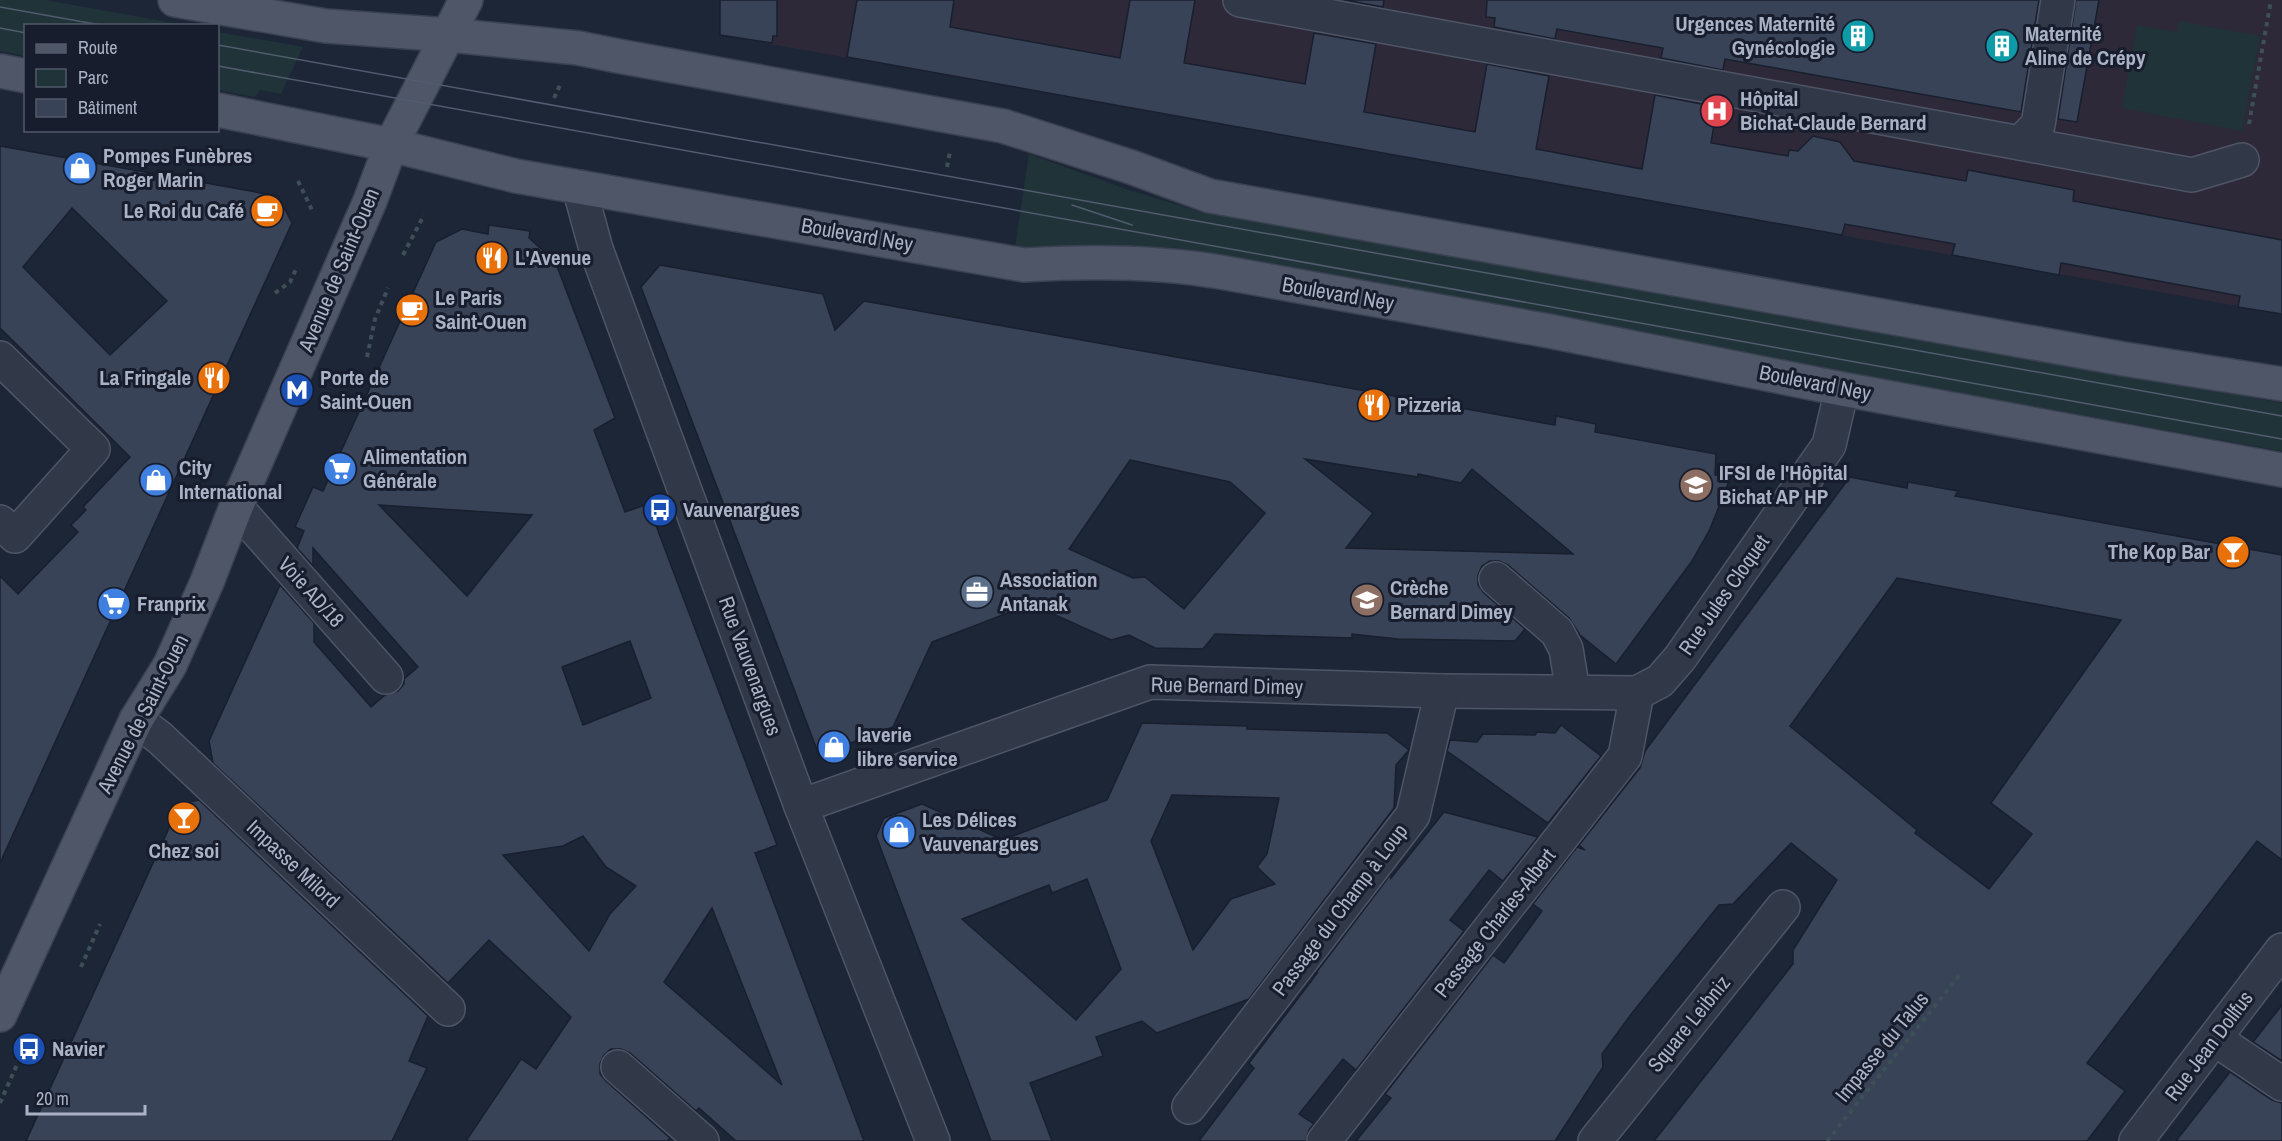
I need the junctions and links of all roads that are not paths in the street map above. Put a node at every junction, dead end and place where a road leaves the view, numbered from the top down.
1 (175, 0) edge
2 (466, 0) edge
3 (1240, 0) edge
4 (2058, 0) edge
5 (449, 34) junction
6 (0, 71) edge
7 (24, 76) edge
8 (219, 110) edge
9 (2020, 143) junction
10 (391, 145) junction
11 (2242, 160) road end
12 (579, 187) junction
13 (0, 358) edge
14 (2282, 384) edge
15 (1842, 389) junction
16 (2282, 470) edge
17 (236, 507) junction
18 (0, 522) edge
19 (1496, 579) dead end
20 (386, 677) dead end
21 (1442, 691) junction
22 (1573, 692) junction
23 (1637, 693) junction
24 (136, 720) junction
25 (801, 806) junction
26 (1783, 907) dead end
27 (2282, 950) edge
28 (8, 977) edge
29 (448, 1010) dead end
30 (0, 1015) edge
31 (2215, 1039) junction
32 (618, 1067) dead end
33 (2282, 1084) edge
34 (1189, 1107) dead end
35 (702, 1141) edge
36 (933, 1141) edge
37 (1324, 1141) edge
38 (1596, 1141) edge
39 (2136, 1141) edge

1 - 5 main road
2 - 5 main road, Avenue de Saint-Ouen
3 - 9 street
4 - 9 street
5 - 10 main road, Avenue de Saint-Ouen
5 - 14 main road
6 - 7 main road
8 - 10 main road, Boulevard Ney
9 - 11 street
10 - 12 main road, Boulevard Ney
10 - 17 main road, Avenue de Saint-Ouen
12 - 15 main road, Boulevard Ney
12 - 25 street, Rue Vauvenargues
13 - 18 street
15 - 16 main road, Boulevard Ney
15 - 23 street, Rue Jules Cloquet
17 - 20 street, Voie AD/18
17 - 24 main road, Avenue de Saint-Ouen
19 - 22 street
21 - 22 street, Rue Bernard Dimey
21 - 25 street, Rue Bernard Dimey
21 - 34 street, Passage du Champ à Loup
22 - 23 street, Rue Bernard Dimey
23 - 37 street, Passage Charles-Albert
24 - 28 main road, Avenue de Saint-Ouen
24 - 29 street, Impasse Milord
25 - 36 street, Rue Vauvenargues
26 - 38 street, Square Leibniz
27 - 31 street, Rue Jean Dollfus
28 - 30 main road, Avenue de Saint-Ouen
31 - 33 street
31 - 39 street, Rue Jean Dollfus
32 - 35 street

